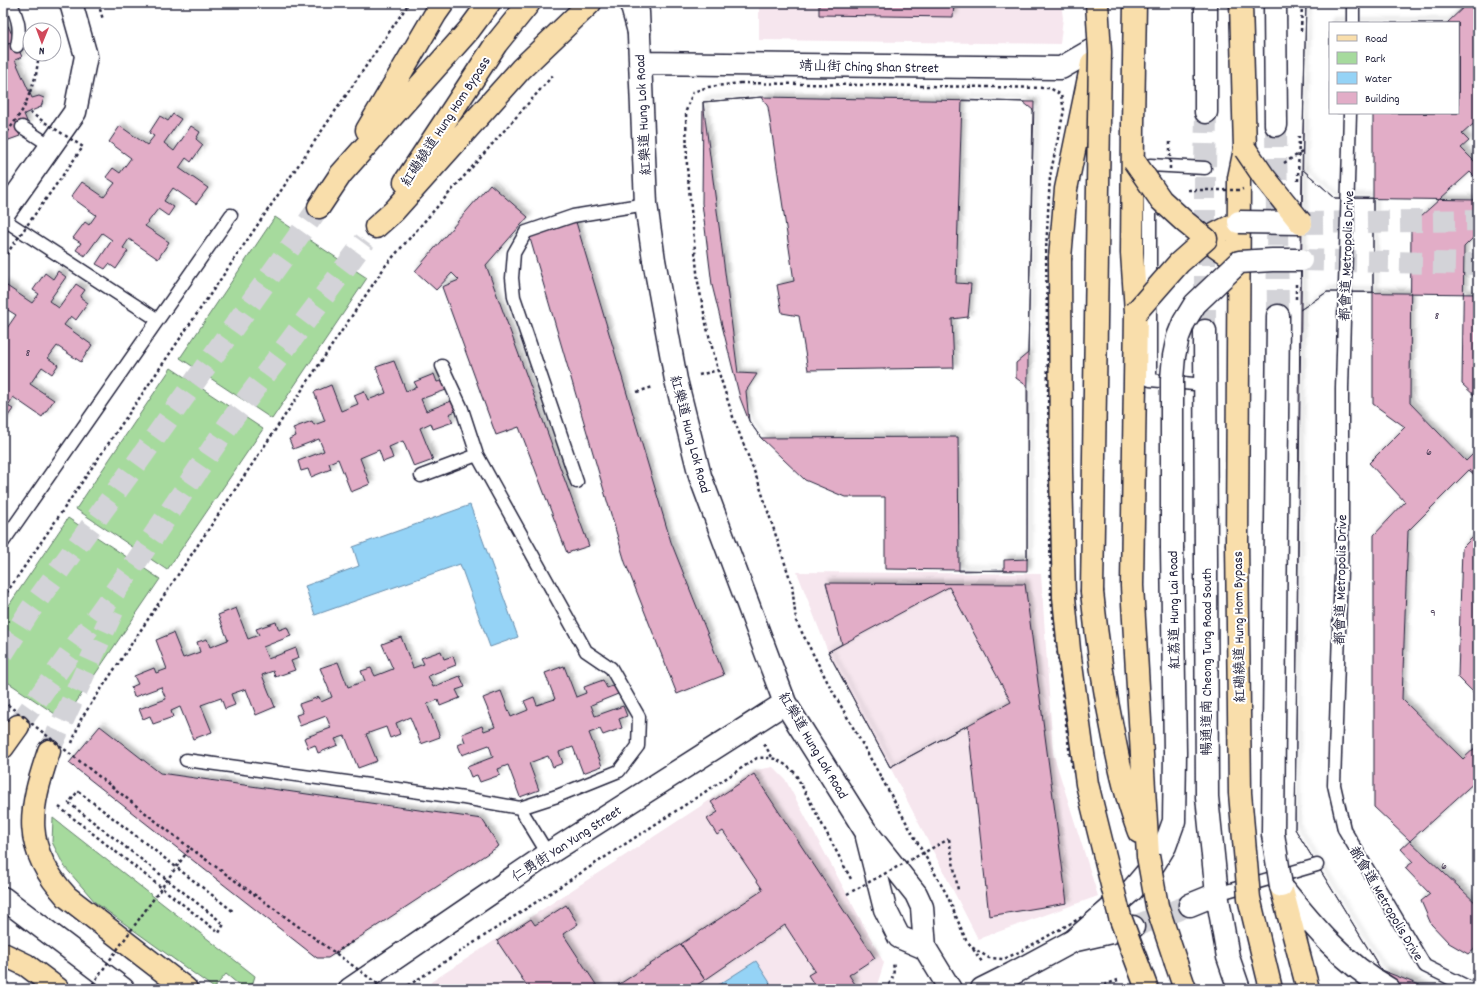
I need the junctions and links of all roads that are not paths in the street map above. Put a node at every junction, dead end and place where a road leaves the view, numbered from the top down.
1 (11, 3) edge
2 (72, 3) edge
3 (443, 3) edge
4 (489, 3) edge
5 (529, 3) edge
6 (590, 3) edge
7 (631, 3) edge
8 (638, 3) edge
9 (646, 3) edge
10 (1097, 3) edge
11 (1135, 3) edge
12 (1206, 3) edge
13 (1240, 3) edge
14 (1275, 3) edge
15 (1354, 3) edge
16 (1353, 22) edge
17 (639, 32) junction
18 (17, 46) dead end
19 (1093, 56) joint
20 (640, 63) junction
21 (1206, 112) tunnel mouth
22 (1350, 114) edge
23 (1276, 125) tunnel mouth
24 (22, 127) dead end
25 (51, 146) junction
26 (1246, 149) junction
27 (1134, 160) junction
28 (1205, 168) dead end
29 (340, 174) junction
30 (323, 200) tunnel mouth
31 (646, 204) junction
32 (3, 214) edge
33 (230, 215) dead end
34 (3, 219) edge
35 (1239, 222) junction
36 (1301, 223) joint
37 (1206, 238) junction
38 (1301, 260) tunnel mouth
39 (1239, 262) junction
40 (1136, 312) junction
41 (1278, 316) tunnel mouth
42 (158, 320) junction
43 (1205, 331) tunnel mouth
44 (442, 366) dead end
45 (1205, 385) junction
46 (476, 455) junction
47 (420, 476) dead end
48 (577, 482) dead end
49 (3, 542) edge
50 (785, 703) junction
51 (18, 726) tunnel mouth
52 (3, 747) edge
53 (58, 752) tunnel mouth
54 (186, 760) dead end
55 (520, 808) junction
56 (865, 830) junction
57 (548, 854) junction
58 (1148, 856) junction
59 (1317, 865) dead end
60 (1281, 886) junction
61 (1217, 894) junction
62 (3, 898) edge
63 (1190, 905) tunnel mouth
64 (1133, 927) tunnel mouth
65 (1073, 941) junction
66 (925, 948) junction
67 (3, 954) edge
68 (1478, 988) edge
69 (58, 989) edge
70 (123, 989) edge
71 (186, 989) edge
72 (350, 989) edge
73 (950, 989) edge
74 (982, 989) edge
75 (1147, 989) edge
76 (1185, 989) edge
77 (1239, 989) edge
78 (1271, 989) edge
79 (1308, 989) edge
80 (1389, 989) edge

1 - 18 lane
2 - 25 street
3 - 29 main road
4 - 29 main road
5 - 6 main road, 紅磡繞道 Hung Hom Bypass
7 - 17 street
8 - 17 street, 紅樂道 Hung Lok Road
9 - 17 street
10 - 58 main road, bridge
11 - 27 main road
12 - 21 street
13 - 26 main road
14 - 23 street
15 - 16 lane
17 - 20 street, 紅樂道 Hung Lok Road
19 - 20 street, 靖山街 Ching Shan Street
19 - 75 main road, bridge
20 - 31 street, 紅樂道 Hung Lok Road
22 - 68 lane, 都會道 Metropolis Drive, bridge
24 - 25 lane
25 - 32 street
26 - 35 main road, 紅磡繞道 Hung Hom Bypass
26 - 36 main road, bridge
27 - 37 main road, bridge
27 - 40 main road, bridge
28 - 45 lane
29 - 30 main road
31 - 48 lane
31 - 50 street, 紅樂道 Hung Lok Road
33 - 42 lane
34 - 42 lane
35 - 36 street, bridge
35 - 37 main road
35 - 39 main road, 紅磡繞道 Hung Hom Bypass
37 - 39 main road
37 - 40 main road, bridge
38 - 39 street, bridge
39 - 65 street, 紅荔道 Hung Lai Road, bridge
39 - 78 main road, 紅磡繞道 Hung Hom Bypass, bridge
40 - 58 main road
41 - 60 street, bridge
42 - 49 lane
43 - 45 street, 暢通道南 Cheong Tung Road South
44 - 46 lane
45 - 61 street, 暢通道南 Cheong Tung Road South
46 - 47 lane
46 - 55 lane
50 - 56 street, 紅樂道 Hung Lok Road
50 - 57 street, 仁勇街 Yan Yung Street
51 - 52 main road
53 - 71 main road
54 - 55 lane
55 - 57 lane
56 - 66 street, 紅樂道 Hung Lok Road
56 - 66 street, 紅樂道 Hung Lok Road
57 - 72 street, 仁勇街 Yan Yung Street
58 - 76 main road, bridge
59 - 61 lane
60 - 79 main road
60 - 80 street
61 - 63 street
61 - 77 street, 暢通道南 Cheong Tung Road South
62 - 70 street
64 - 65 street, 紅荔道 Hung Lai Road
65 - 74 street, 紅荔道 Hung Lai Road
66 - 73 street, 紅樂道 Hung Lok Road
67 - 69 main road

